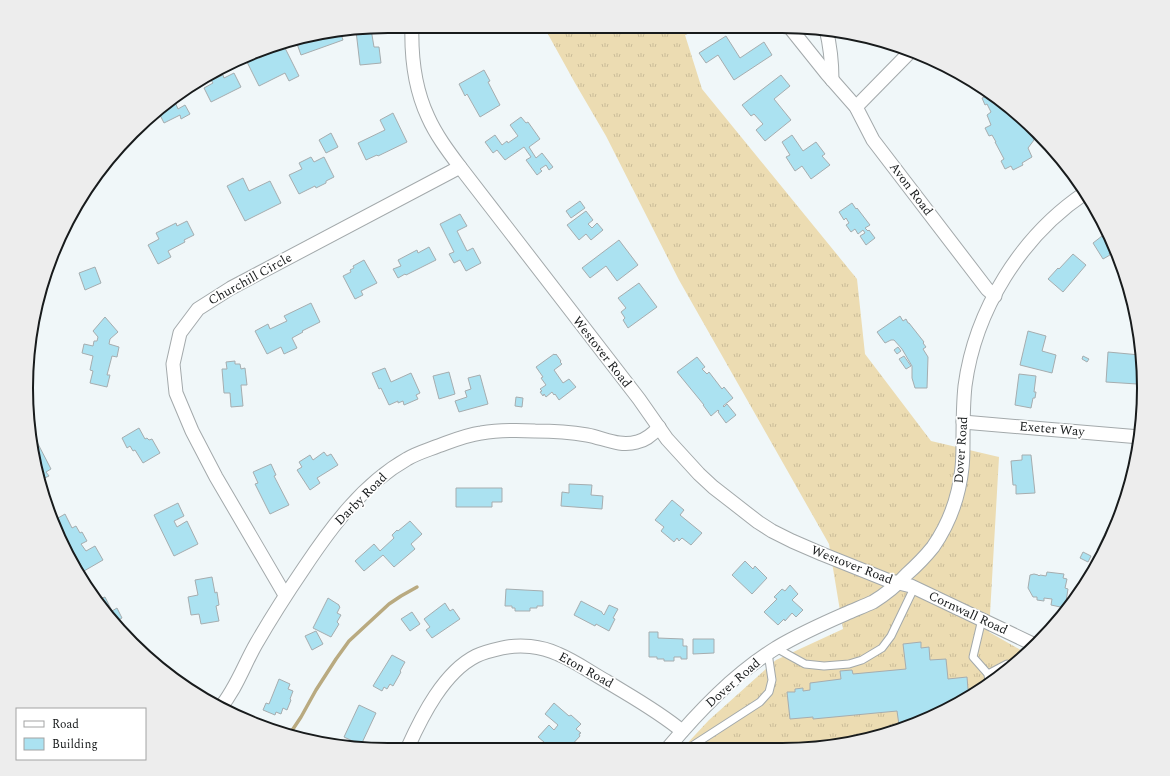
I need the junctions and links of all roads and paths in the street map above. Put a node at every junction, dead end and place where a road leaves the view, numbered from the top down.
1 (412, 33) edge
2 (795, 34) edge
3 (827, 36) edge
4 (906, 56) edge
5 (832, 80) junction
6 (856, 107) junction
7 (460, 167) junction
8 (1080, 196) edge
9 (994, 296) junction
10 (963, 422) junction
11 (659, 427) junction
12 (1134, 436) edge
13 (899, 583) junction
14 (914, 588) junction
15 (285, 596) junction
16 (982, 619) junction
17 (1029, 642) edge
18 (772, 651) junction
19 (1002, 667) edge
20 (988, 674) joint
21 (224, 702) edge
22 (682, 731) junction
23 (410, 743) edge
24 (671, 743) edge
25 (697, 743) edge

1 - 7 street, Westover Road
2 - 5 street, Avon Road
3 - 5 street
4 - 6 street
5 - 6 street, Avon Road
6 - 9 street, Avon Road
7 - 11 street, Westover Road
7 - 15 street, Churchill Circle
8 - 9 street, Dover Road
9 - 10 street, Dover Road
10 - 12 street, Exeter Way
10 - 13 street, Dover Road
11 - 13 street, Westover Road
11 - 15 street, Darby Road
13 - 14 street, Cornwall Road
13 - 18 street, Dover Road
14 - 16 street, Cornwall Road
14 - 18 lane
15 - 21 street, Darby Road
16 - 17 street, Cornwall Road
16 - 20 lane
18 - 22 street, Dover Road
18 - 25 lane
19 - 20 lane
22 - 23 street, Eton Road
22 - 24 street, Dover Road

